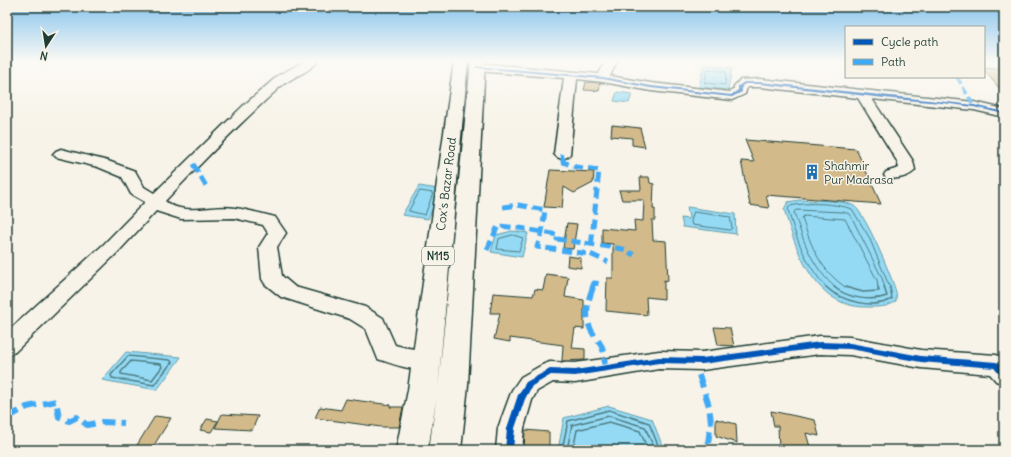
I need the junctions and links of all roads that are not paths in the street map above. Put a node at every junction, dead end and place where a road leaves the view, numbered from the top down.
1 (278, 82) edge
2 (469, 82) edge
3 (471, 82) edge
4 (570, 82) edge
5 (624, 82) edge
6 (749, 82) edge
7 (755, 82) edge
8 (863, 95) junction
9 (1004, 113) edge
10 (61, 154) dead end
11 (562, 154) dead end
12 (892, 175) dead end
13 (155, 201) junction
14 (7, 346) edge
15 (426, 360) junction
16 (1004, 374) edge
17 (412, 450) edge
18 (445, 450) edge
19 (509, 450) edge

1 - 13 street
2 - 15 highway, Cox's Bazar Road / N115
3 - 18 highway, Cox's Bazar Road / N115
4 - 11 street
5 - 6 street
7 - 8 street
8 - 9 street
8 - 12 street
10 - 13 street
13 - 14 street
13 - 15 street
15 - 17 highway, Cox's Bazar Road / N115
16 - 19 street

